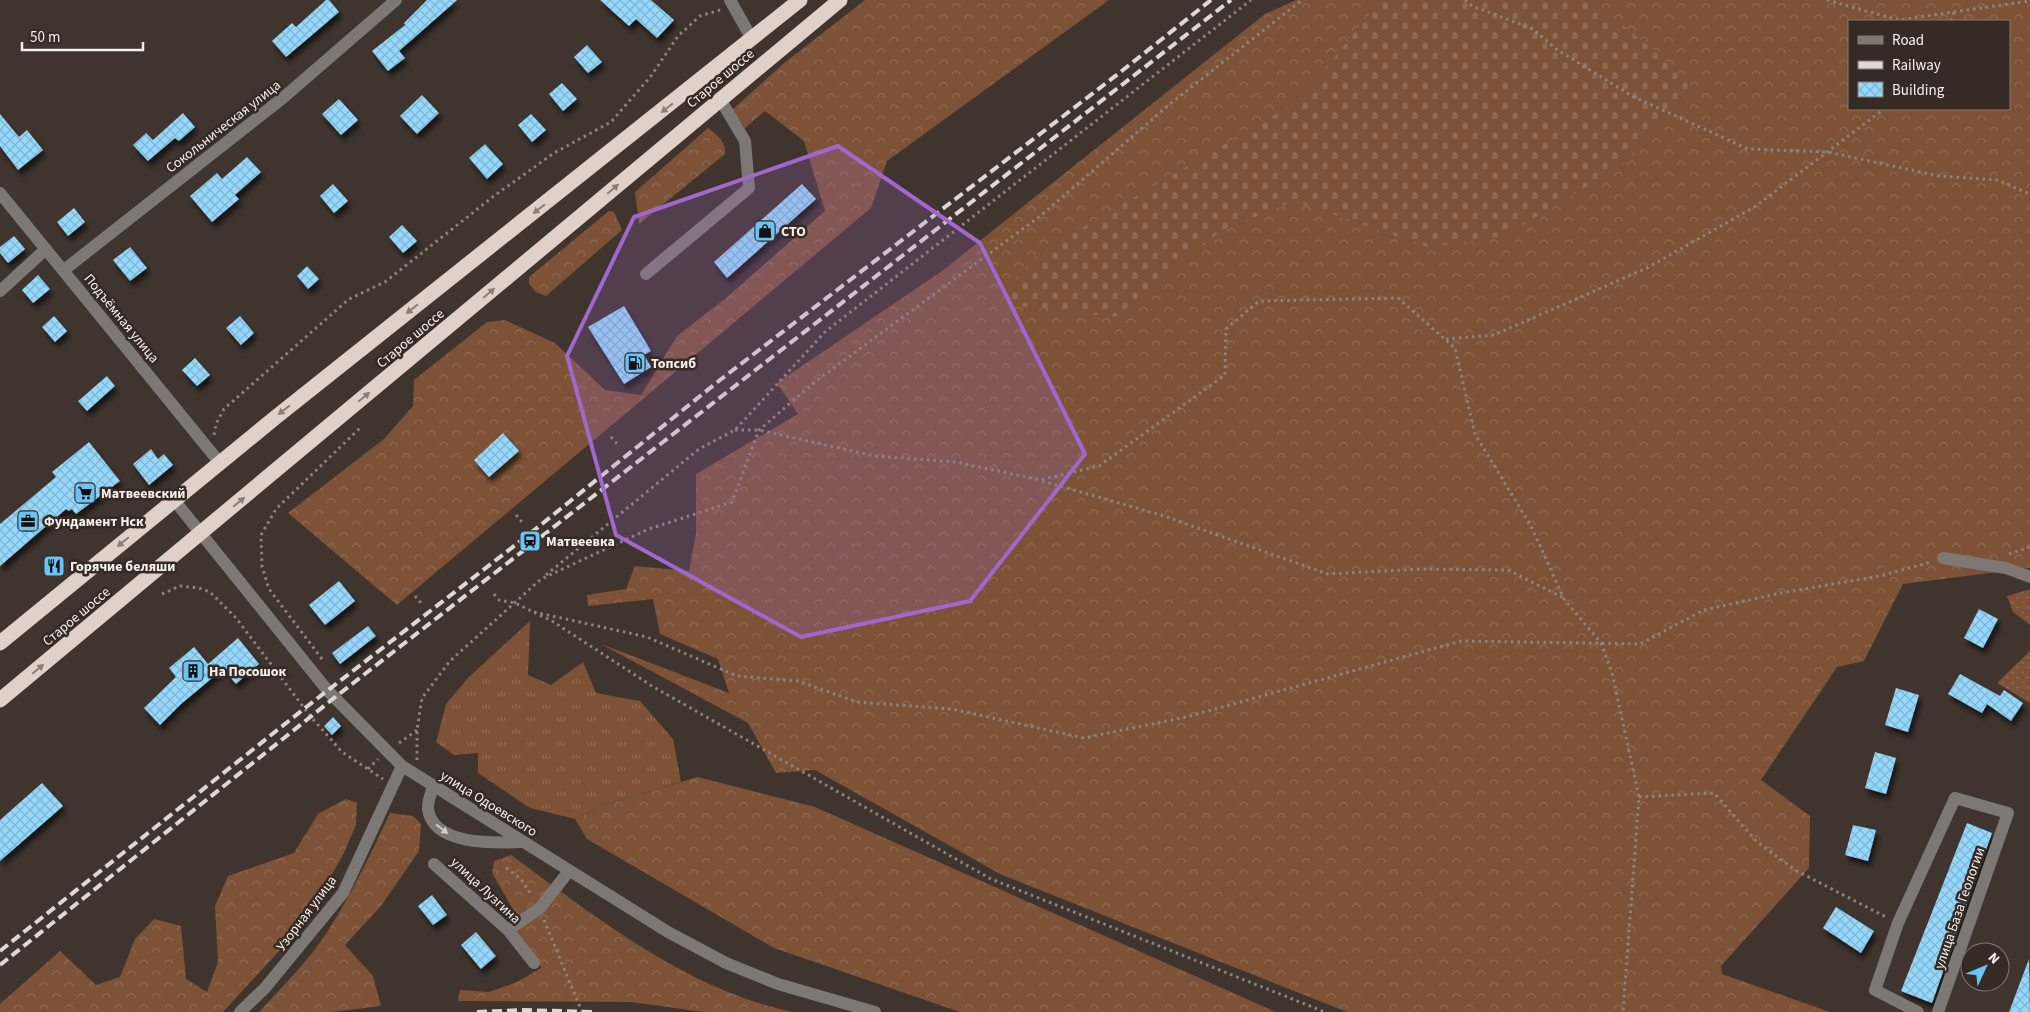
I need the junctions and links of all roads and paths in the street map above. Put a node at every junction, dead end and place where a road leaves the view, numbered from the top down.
1 (396, 0) edge
2 (800, 0) edge
3 (840, 0) edge
4 (1251, 0) edge
5 (1302, 0) edge
6 (1465, 0) edge
7 (1828, 0) edge
8 (2030, 1) edge
9 (731, 3) edge
10 (1954, 12) junction
11 (1951, 20) edge
12 (752, 39) junction
13 (720, 99) junction
14 (1883, 110) edge
15 (1828, 152) junction
16 (0, 193) edge
17 (2030, 194) edge
18 (46, 249) junction
19 (64, 270) junction
20 (646, 274) dead end
21 (0, 291) edge
22 (1446, 340) junction
23 (362, 426) dead end
24 (735, 430) junction
25 (759, 430) junction
26 (611, 437) dead end
27 (618, 445) dead end
28 (205, 446) junction
29 (220, 463) junction
30 (1040, 480) junction
31 (174, 500) junction
32 (516, 515) dead end
33 (522, 522) dead end
34 (202, 533) junction
35 (2030, 547) edge
36 (2002, 554) dead end
37 (1943, 558) joint
38 (2030, 577) edge
39 (541, 579) junction
40 (162, 594) dead end
41 (494, 594) dead end
42 (415, 596) dead end
43 (1564, 599) junction
44 (421, 603) dead end
45 (515, 603) junction
46 (534, 612) junction
47 (1600, 643) junction
48 (0, 644) edge
49 (324, 662) dead end
50 (0, 700) edge
51 (402, 766) junction
52 (416, 776) junction
53 (392, 784) junction
54 (433, 786) junction
55 (1639, 797) junction
56 (523, 842) junction
57 (434, 864) dead end
58 (506, 868) dead end
59 (569, 871) junction
60 (540, 908) junction
61 (1898, 923) junction
62 (508, 930) junction
63 (534, 963) dead end
64 (240, 1012) edge
65 (582, 1012) edge
66 (875, 1012) edge
67 (1325, 1012) edge
68 (1622, 1012) edge
69 (1918, 1012) edge
70 (1938, 1012) edge

1 - 19 street, Сокольническая улица
2 - 12 highway, Старое шоссе
3 - 13 highway, Старое шоссе
4 - 24 path
5 - 25 path
6 - 15 path
7 - 10 path
8 - 10 path
9 - 12 street
9 - 28 path
10 - 11 path
12 -> 29 highway, Старое шоссе
13 - 20 street
34 -> 13 highway, Старое шоссе
14 - 15 path
15 - 17 path
15 - 22 path
16 - 18 street, Подъёмная улица
18 - 19 street, Подъёмная улица
18 - 21 street
19 - 28 street, Подъёмная улица
22 - 30 path
22 - 43 path
23 - 49 path
24 - 25 path
24 - 39 path
25 - 30 path
25 - 39 path
26 - 27 path
28 - 29 street, Подъёмная улица
29 - 31 highway, Старое шоссе
30 - 43 path
31 - 34 street, улица Одоевского
31 -> 48 highway, Старое шоссе
32 - 33 path
50 -> 34 highway, Старое шоссе
34 - 51 street, улица Одоевского
35 - 36 path
37 - 38 street
37 - 47 path
39 - 45 path
40 - 53 path
41 - 45 path
42 - 44 path
43 - 47 path
45 - 46 path
45 - 52 path
46 - 47 path
46 - 67 path
47 - 55 path
51 - 52 street, улица Одоевского
51 - 53 street, Узорная улица
52 - 54 street, улица Одоевского
53 - 64 street, Узорная улица
54 - 56 street, улица Одоевского
54 -> 56 street
55 - 61 path
55 - 68 path
56 - 59 street, улица Одоевского
57 - 62 street, улица Лузгина
58 - 60 path
59 - 60 street
59 - 66 street, улица Одоевского
60 - 62 street
60 - 65 path
61 - 69 street
61 - 70 street, улица База Геологии
62 - 63 street, улица Лузгина

